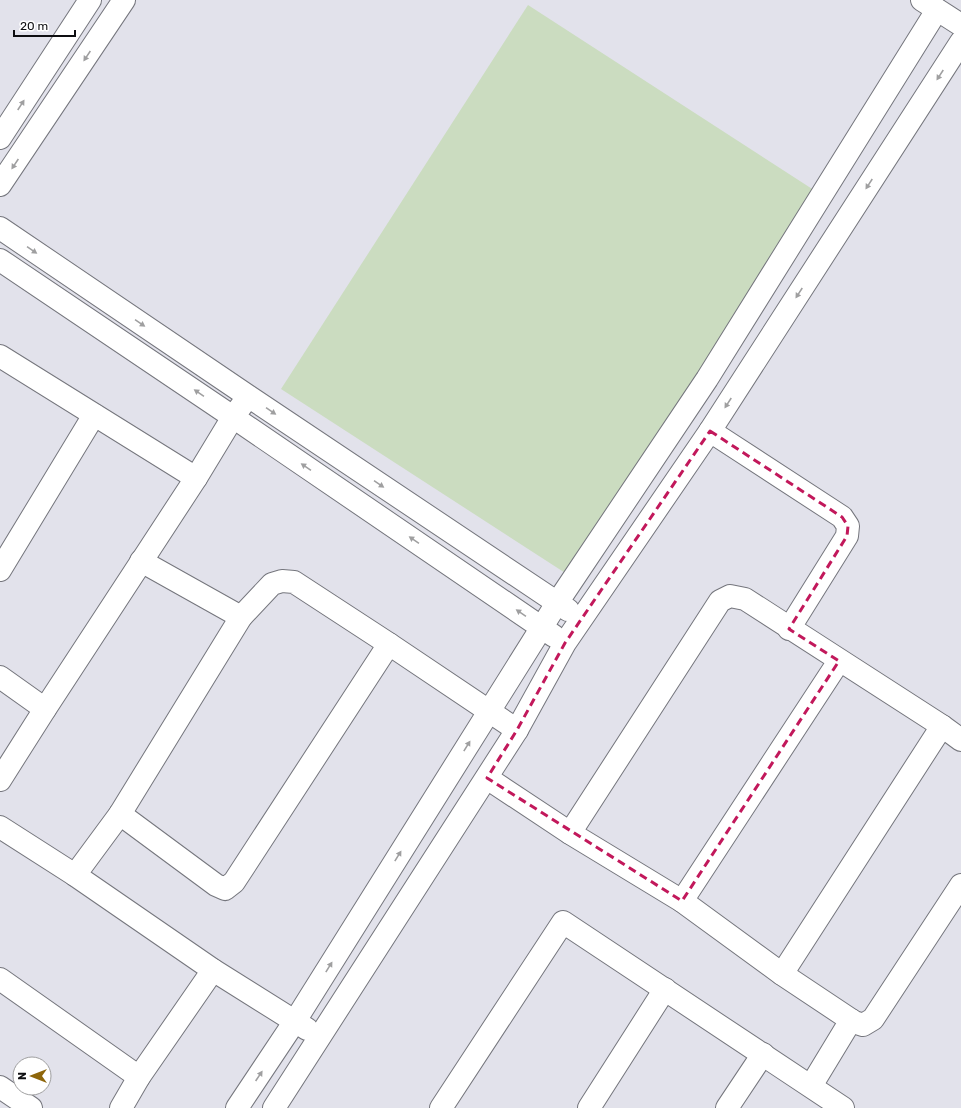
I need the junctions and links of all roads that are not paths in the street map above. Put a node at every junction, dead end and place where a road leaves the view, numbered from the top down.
1 (90, 0) edge
2 (124, 0) edge
3 (930, 5) edge
4 (961, 25) edge
5 (961, 42) edge
6 (0, 138) edge
7 (0, 186) edge
8 (0, 228) edge
9 (0, 260) edge
10 (0, 356) edge
11 (248, 396) junction
12 (94, 415) junction
13 (233, 417) junction
14 (710, 431) junction
15 (196, 478) junction
16 (141, 561) junction
17 (0, 570) edge
18 (557, 603) junction
19 (241, 617) junction
20 (581, 619) junction
21 (542, 627) junction
22 (789, 629) junction
23 (565, 643) junction
24 (389, 644) junction
25 (840, 661) junction
26 (0, 677) edge
27 (45, 709) junction
28 (489, 711) junction
29 (942, 726) junction
30 (517, 730) junction
31 (961, 740) edge
32 (486, 778) junction
33 (0, 780) edge
34 (120, 814) junction
35 (0, 827) edge
36 (570, 832) junction
37 (75, 875) junction
38 (961, 885) edge
39 (682, 902) junction
40 (213, 970) junction
41 (782, 974) junction
42 (0, 979) edge
43 (665, 990) junction
44 (851, 1020) junction
45 (295, 1021) junction
46 (320, 1037) junction
47 (763, 1054) junction
48 (139, 1078) junction
49 (811, 1086) junction
50 (0, 1087) edge
51 (31, 1108) edge
52 (121, 1108) edge
53 (237, 1108) edge
54 (274, 1108) edge
55 (442, 1108) edge
56 (588, 1108) edge
57 (727, 1108) edge
58 (843, 1108) edge

6 -> 1 street
2 -> 7 street
3 - 4 street
3 - 18 street
5 -> 14 street
8 -> 11 street
13 -> 9 street
10 - 12 street
11 - 13 street
11 -> 18 street
12 - 15 street
12 - 17 street
13 - 15 street
21 -> 13 street
14 - 20 street
14 - 22 street
15 - 16 street
16 - 19 street
16 - 27 street
18 - 20 street
18 - 21 street
19 - 24 street
19 - 34 street
20 - 23 street
21 - 23 street
21 - 28 street
22 - 25 street
22 - 36 street
23 - 30 street
24 - 28 street
24 - 34 street
25 - 29 street
25 - 39 street
26 - 27 street
27 - 33 street
28 - 30 street
45 -> 28 street
29 - 31 street
29 - 41 street
30 - 32 street
32 - 36 street
32 - 46 street
34 - 37 street
35 - 37 street
36 - 39 street
37 - 40 street
38 - 44 street
39 - 41 street
40 - 45 street
40 - 48 street
41 - 44 street
42 - 48 street
43 - 47 street
43 - 55 street
43 - 56 street
44 - 49 street
45 - 46 street
53 -> 45 street
46 - 54 street
47 - 49 street
47 - 57 street
48 - 52 street
49 - 58 street
50 - 51 street

